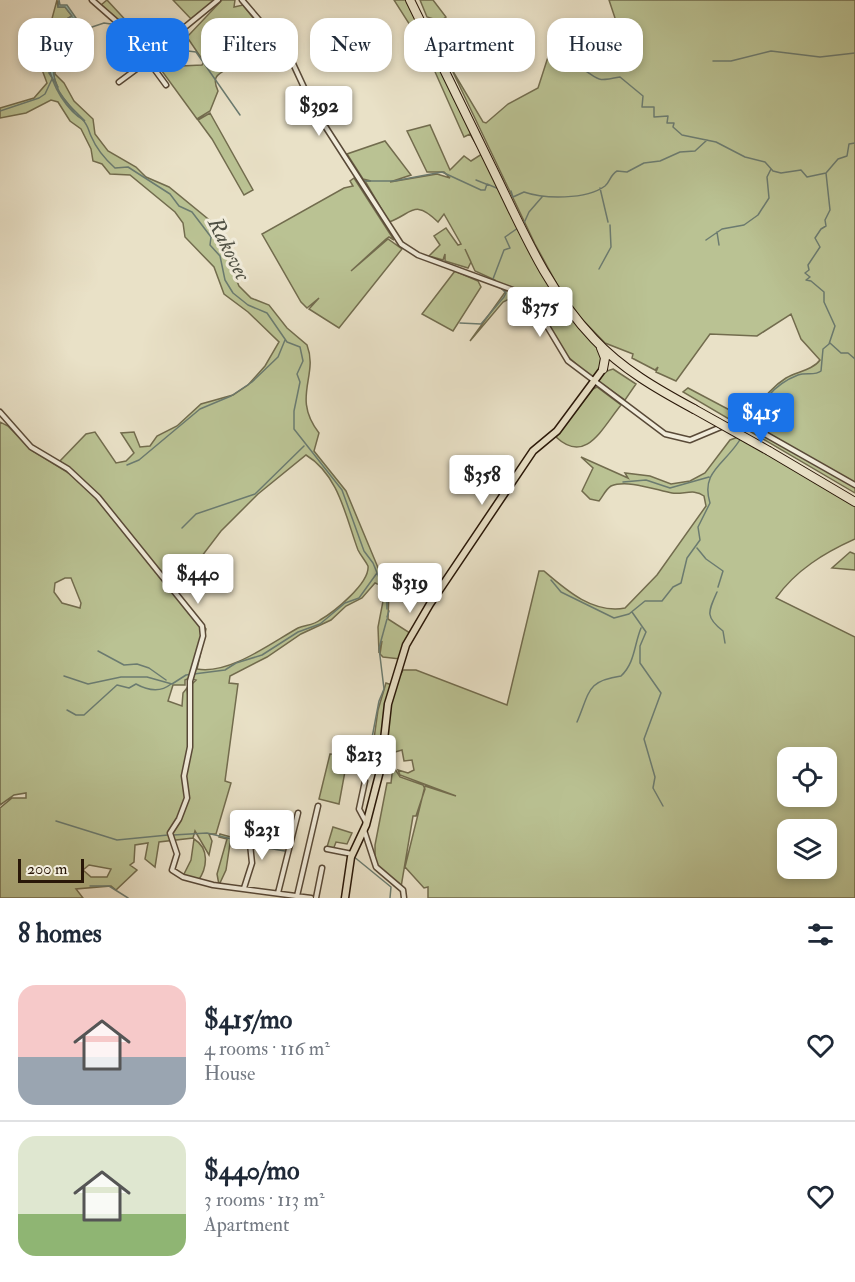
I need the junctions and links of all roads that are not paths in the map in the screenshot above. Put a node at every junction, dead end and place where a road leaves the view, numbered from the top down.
1 (92, 0) edge
2 (218, 0) edge
3 (242, 0) edge
4 (411, 0) edge
5 (113, 18) edge
6 (189, 24) edge
7 (135, 72) edge
8 (157, 72) edge
9 (119, 82) dead end
10 (166, 84) dead end
11 (594, 339) junction
12 (603, 369) junction
13 (630, 370) junction
14 (595, 382) junction
15 (695, 407) junction
16 (0, 412) edge
17 (734, 424) dead end
18 (721, 427) dead end
19 (855, 484) edge
20 (855, 500) edge
21 (365, 781) dead end
22 (318, 806) dead end
23 (298, 813) dead end
24 (365, 826) junction
25 (289, 846) junction
26 (327, 849) dead end
27 (352, 854) junction
28 (322, 868) dead end
29 (244, 888) junction
30 (278, 894) junction
31 (297, 896) junction
32 (311, 898) edge
33 (316, 898) edge
34 (345, 898) edge
35 (404, 898) edge

1 - 5 street
2 - 6 street
3 - 14 street
4 - 11 highway
4 - 15 highway
7 - 9 street
8 - 10 street
11 - 12 highway
11 - 13 highway
12 - 13 highway
12 - 14 main road
13 - 15 highway
14 - 18 street
14 - 24 main road
15 - 20 highway, bridge
16 - 29 street
17 - 19 street
21 - 24 street
22 - 31 street
23 - 25 street
24 - 27 main road
24 - 35 street
25 - 29 street
25 - 30 street
26 - 27 street
27 - 34 main road
28 - 33 street
29 - 30 street
30 - 31 street
31 - 32 street

